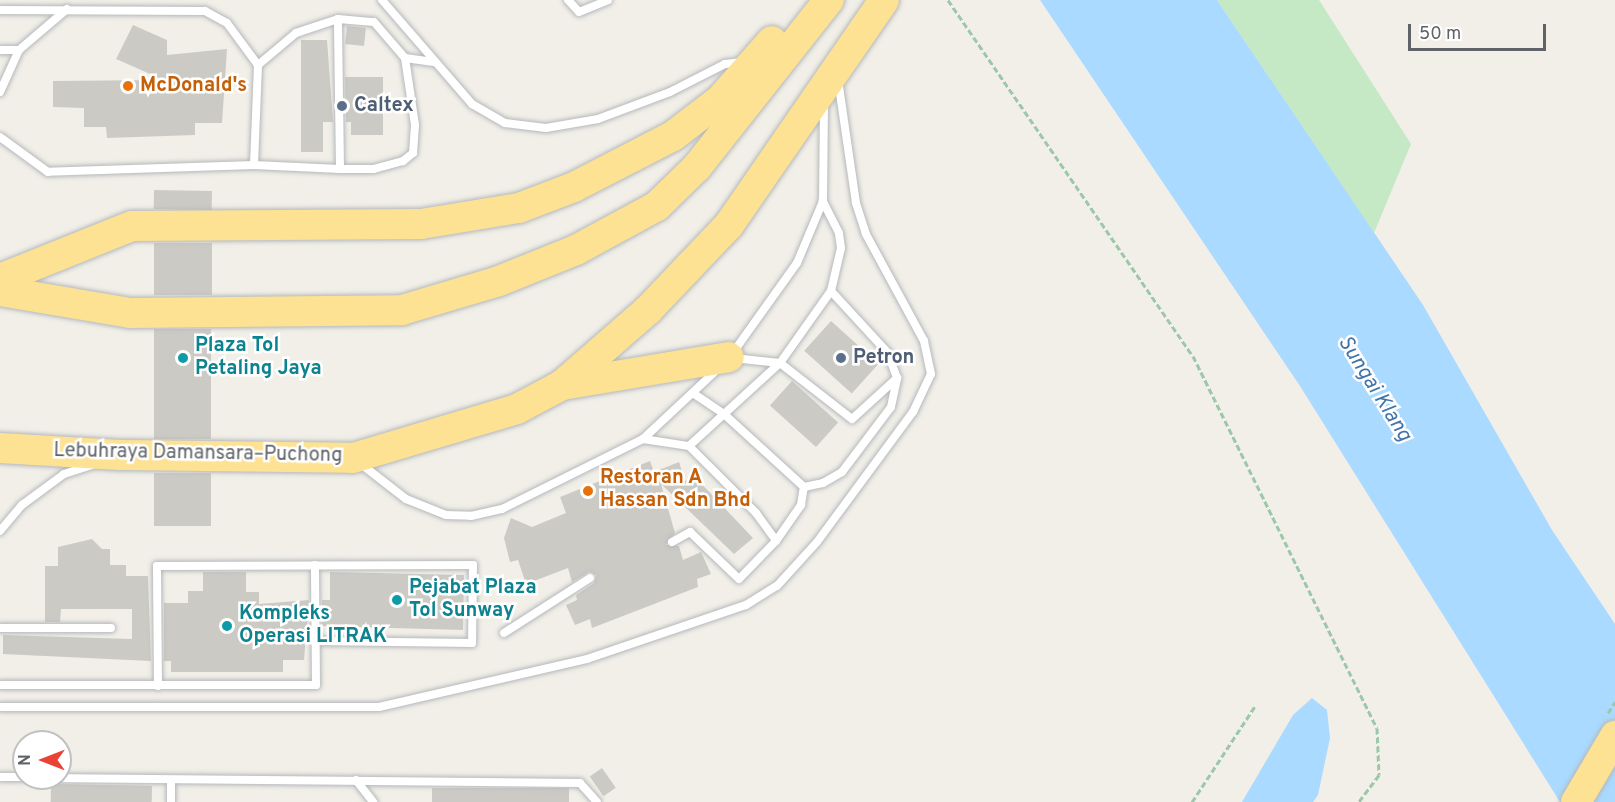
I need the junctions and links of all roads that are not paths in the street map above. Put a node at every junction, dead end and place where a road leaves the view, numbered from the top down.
1 (382, 0) edge
2 (568, 0) edge
3 (608, 0) edge
4 (803, 0) edge
5 (829, 0) edge
6 (884, 0) edge
7 (67, 9) junction
8 (0, 10) edge
9 (338, 19) junction
10 (0, 50) edge
11 (19, 50) junction
12 (405, 58) junction
13 (757, 59) junction
14 (434, 62) junction
15 (258, 65) junction
16 (831, 73) junction
17 (0, 92) edge
18 (0, 137) edge
19 (254, 165) junction
20 (340, 169) junction
21 (823, 201) junction
22 (0, 279) edge
23 (0, 291) edge
24 (831, 291) junction
25 (729, 357) junction
26 (780, 363) junction
27 (897, 378) junction
28 (562, 385) junction
29 (694, 394) junction
30 (724, 414) junction
31 (643, 439) junction
32 (689, 446) junction
33 (0, 448) edge
34 (120, 455) junction
35 (353, 458) junction
36 (804, 487) junction
37 (0, 531) edge
38 (776, 541) junction
39 (672, 542) dead end
40 (315, 565) junction
41 (590, 578) dead end
42 (0, 628) edge
43 (111, 628) dead end
44 (504, 633) dead end
45 (316, 641) junction
46 (0, 686) edge
47 (158, 686) junction
48 (0, 707) edge
49 (1615, 736) edge
50 (72, 779) edge
51 (356, 780) junction
52 (171, 782) junction
53 (171, 802) edge
54 (373, 802) edge
55 (597, 802) edge
56 (1576, 802) edge

1 - 14 lane
2 - 3 lane
4 - 13 highway
5 - 23 highway
6 - 16 highway, Lebuhraya Damansara–Puchong
7 - 8 lane
7 - 11 lane
7 - 15 lane
9 - 12 lane
9 - 15 lane
9 - 20 lane
10 - 11 lane
11 - 17 lane
12 - 14 lane
12 - 20 lane
13 - 14 lane
13 - 22 highway
15 - 19 lane
16 - 21 lane
16 - 28 highway, Lebuhraya Damansara–Puchong
16 - 48 lane
18 - 19 lane
19 - 20 lane
21 - 24 lane
21 - 25 lane
24 - 26 lane
24 - 27 lane
25 - 26 lane
25 - 28 highway
25 - 29 lane
26 - 27 lane
26 - 30 lane
27 - 36 lane
28 - 35 highway, Lebuhraya Damansara–Puchong
29 - 30 lane
29 - 31 lane
30 - 32 lane
30 - 36 lane
31 - 32 lane
31 - 35 lane
32 - 38 lane
33 - 34 highway, Lebuhraya Damansara–Puchong
34 - 35 highway, Lebuhraya Damansara–Puchong
34 - 37 lane
36 - 38 lane
38 - 39 lane
40 - 45 lane
40 - 45 lane
40 - 47 lane
41 - 44 lane
42 - 43 lane
45 - 47 lane
46 - 47 lane
49 - 56 highway
50 - 52 lane
51 - 52 lane
51 - 54 lane
51 - 55 lane
52 - 53 lane

